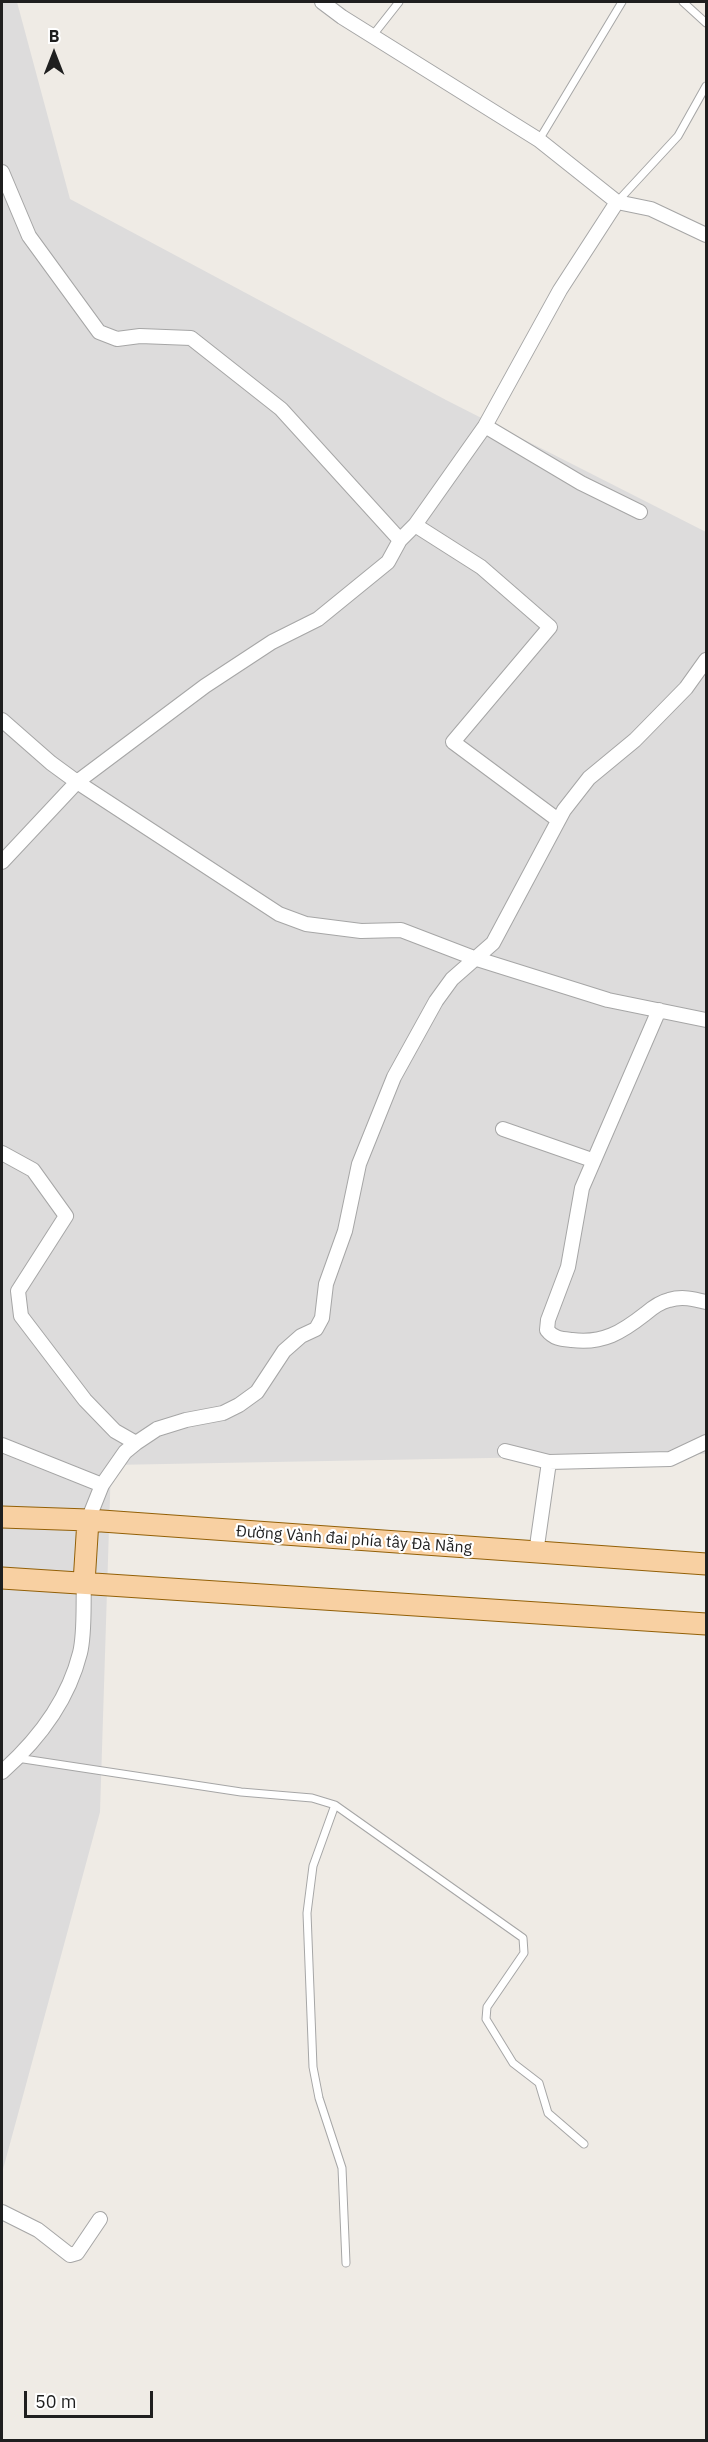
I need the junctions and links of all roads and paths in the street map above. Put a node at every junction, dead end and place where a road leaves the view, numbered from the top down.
1 (322, 2) edge
2 (399, 2) edge
3 (622, 2) edge
4 (683, 2) edge
5 (706, 23) edge
6 (373, 35) junction
7 (706, 86) edge
8 (539, 140) junction
9 (2, 172) edge
10 (617, 202) junction
11 (706, 235) edge
12 (485, 426) junction
13 (640, 513) dead end
14 (415, 525) junction
15 (400, 540) junction
16 (706, 660) edge
17 (2, 720) edge
18 (77, 782) junction
19 (558, 820) junction
20 (2, 862) edge
21 (474, 958) junction
22 (659, 1010) junction
23 (706, 1020) edge
24 (503, 1129) dead end
25 (2, 1153) edge
26 (592, 1160) junction
27 (706, 1302) edge
28 (706, 1442) edge
29 (136, 1443) junction
30 (2, 1446) edge
31 (505, 1451) dead end
32 (549, 1462) junction
33 (102, 1485) junction
34 (2, 1517) edge
35 (88, 1520) junction
36 (536, 1553) junction
37 (706, 1564) edge
38 (2, 1578) edge
39 (84, 1583) junction
40 (706, 1624) edge
41 (17, 1758) junction
42 (2, 1772) edge
43 (335, 1805) junction
44 (584, 2144) dead end
45 (2, 2212) edge
46 (100, 2219) dead end
47 (346, 2263) dead end

1 - 6 street
2 - 6 lane
3 - 8 lane
4 - 5 lane
6 - 8 street
7 - 10 lane
8 - 10 street
9 - 15 street
10 - 11 street
10 - 12 street
12 - 13 street
12 - 14 street
14 - 15 street
14 - 19 street
15 - 18 street
16 - 19 street
17 - 18 street
18 - 20 street
18 - 21 street
19 - 21 street
21 - 22 street
21 - 29 street
22 - 23 street
22 - 26 street
24 - 26 street
25 - 29 street
26 - 27 street
28 - 32 street
29 - 33 street
30 - 33 street
31 - 32 street
32 - 36 street
33 - 35 street
34 - 35 main road, Đường Vành đai phía tây Đà Nẵng
35 - 36 main road, Đường Vành đai phía tây Đà Nẵng
35 - 39 main road
36 - 37 main road, Đường Vành đai phía tây Đà Nẵng
38 - 39 main road
39 - 40 main road
39 - 41 street
41 - 42 street
41 - 43 lane
43 - 44 lane
43 - 47 lane
45 - 46 street

